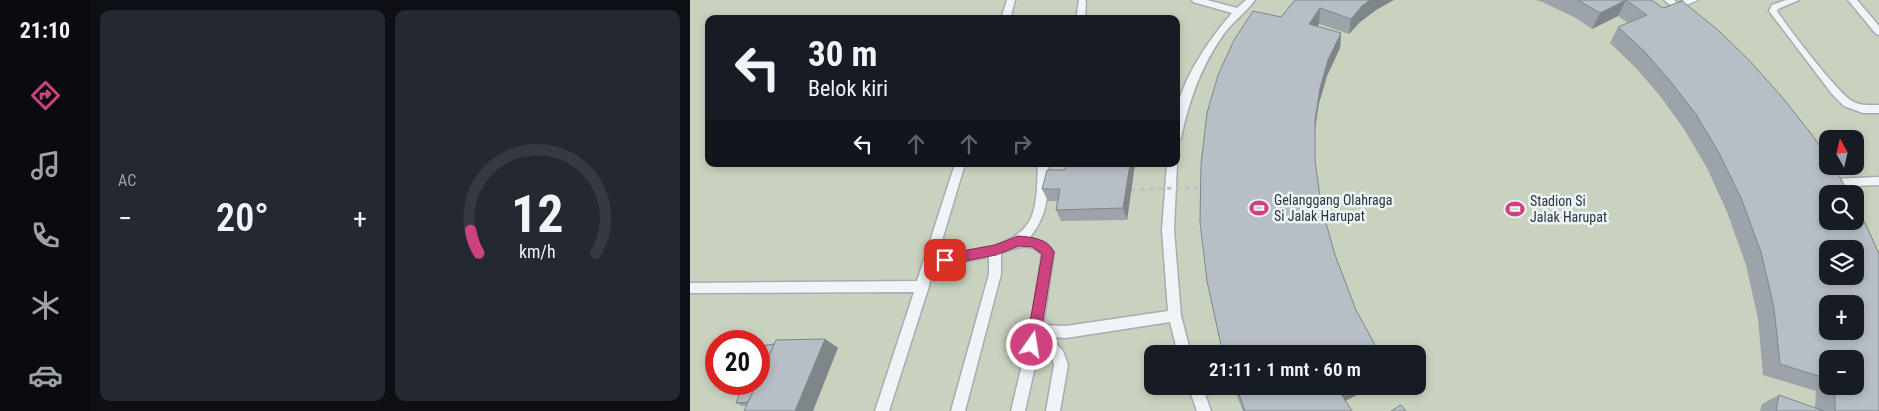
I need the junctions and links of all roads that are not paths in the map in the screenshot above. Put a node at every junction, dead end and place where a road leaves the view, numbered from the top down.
1 (1011, 0) edge
2 (1196, 0) edge
3 (1251, 0) edge
4 (1668, 0) edge
5 (1694, 0) edge
6 (1794, 0) edge
7 (1852, 0) edge
8 (1082, 2) dead end
9 (1677, 6) junction
10 (1237, 11) junction
11 (1006, 15) edge
12 (1080, 15) edge
13 (1696, 23) edge
14 (1879, 32) edge
15 (1181, 98) edge
16 (1879, 110) edge
17 (959, 167) edge
18 (1043, 167) edge
19 (1172, 167) edge
20 (1879, 181) edge
21 (1832, 185) edge
22 (1018, 241) junction
23 (996, 250) junction
24 (929, 263) junction
25 (923, 286) junction
26 (690, 288) edge
27 (1175, 316) junction
28 (1036, 331) junction
29 (1183, 345) edge
30 (1198, 395) edge
31 (882, 411) edge
32 (958, 411) edge
33 (1018, 411) edge
34 (1053, 411) edge
35 (1204, 411) edge

1 - 11 lane
2 - 10 lane
3 - 10 lane
4 - 9 lane
5 - 9 lane
6 - 16 lane
7 - 14 lane
8 - 12 lane
9 - 13 lane
10 - 15 lane
17 - 24 lane
18 - 22 lane
19 - 27 lane
20 - 21 lane
22 - 23 lane
22 - 28 lane
23 - 24 lane
23 - 32 lane
24 - 25 lane
25 - 26 lane
25 - 31 lane
27 - 28 lane
27 - 29 lane
28 - 33 lane
28 - 34 lane
30 - 35 lane

